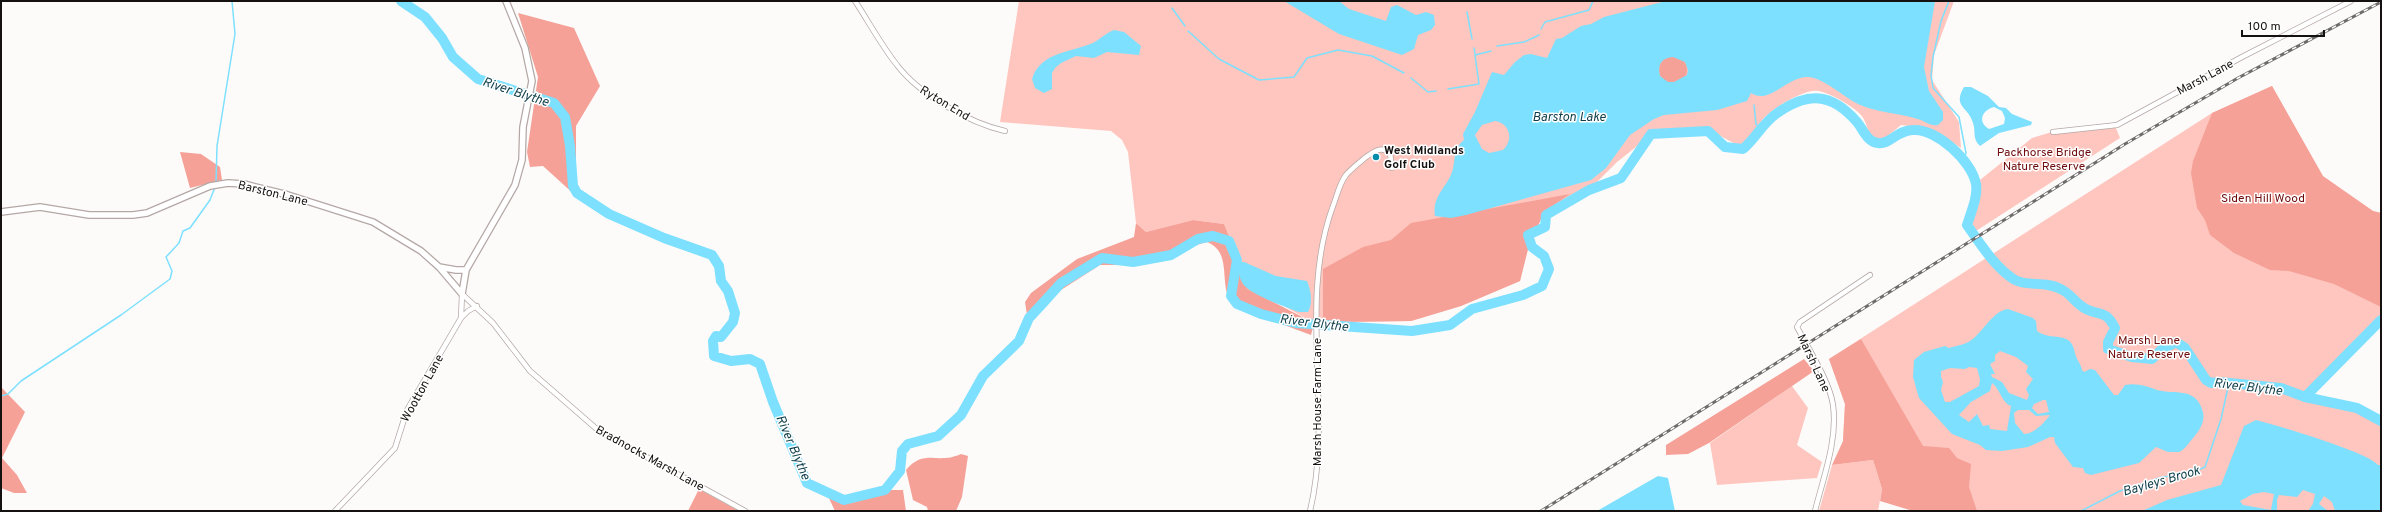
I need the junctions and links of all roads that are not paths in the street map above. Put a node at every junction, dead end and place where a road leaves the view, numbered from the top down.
1 (506, 1) edge
2 (855, 1) edge
3 (2351, 1) edge
4 (1005, 131) dead end
5 (2053, 132) dead end
6 (1392, 168) dead end
7 (1, 212) edge
8 (440, 267) junction
9 (466, 270) junction
10 (1870, 275) dead end
11 (462, 294) junction
12 (477, 306) junction
13 (461, 318) junction
14 (335, 511) edge
15 (744, 511) edge
16 (1310, 511) edge
17 (1815, 511) edge

1 - 9 street
2 - 4 street, Ryton End
3 - 5 street, Marsh Lane
6 - 16 street, Marsh House Farm Lane
7 - 8 street, Barston Lane
8 - 9 street
8 - 11 street, Barston Lane
9 - 11 street
10 - 17 street, Marsh Lane
11 - 12 street, Bradnocks Marsh Lane
11 - 13 street, Wootton Lane
12 - 13 street, Wootton Lane
12 - 15 street, Bradnocks Marsh Lane
13 - 14 street, Wootton Lane

